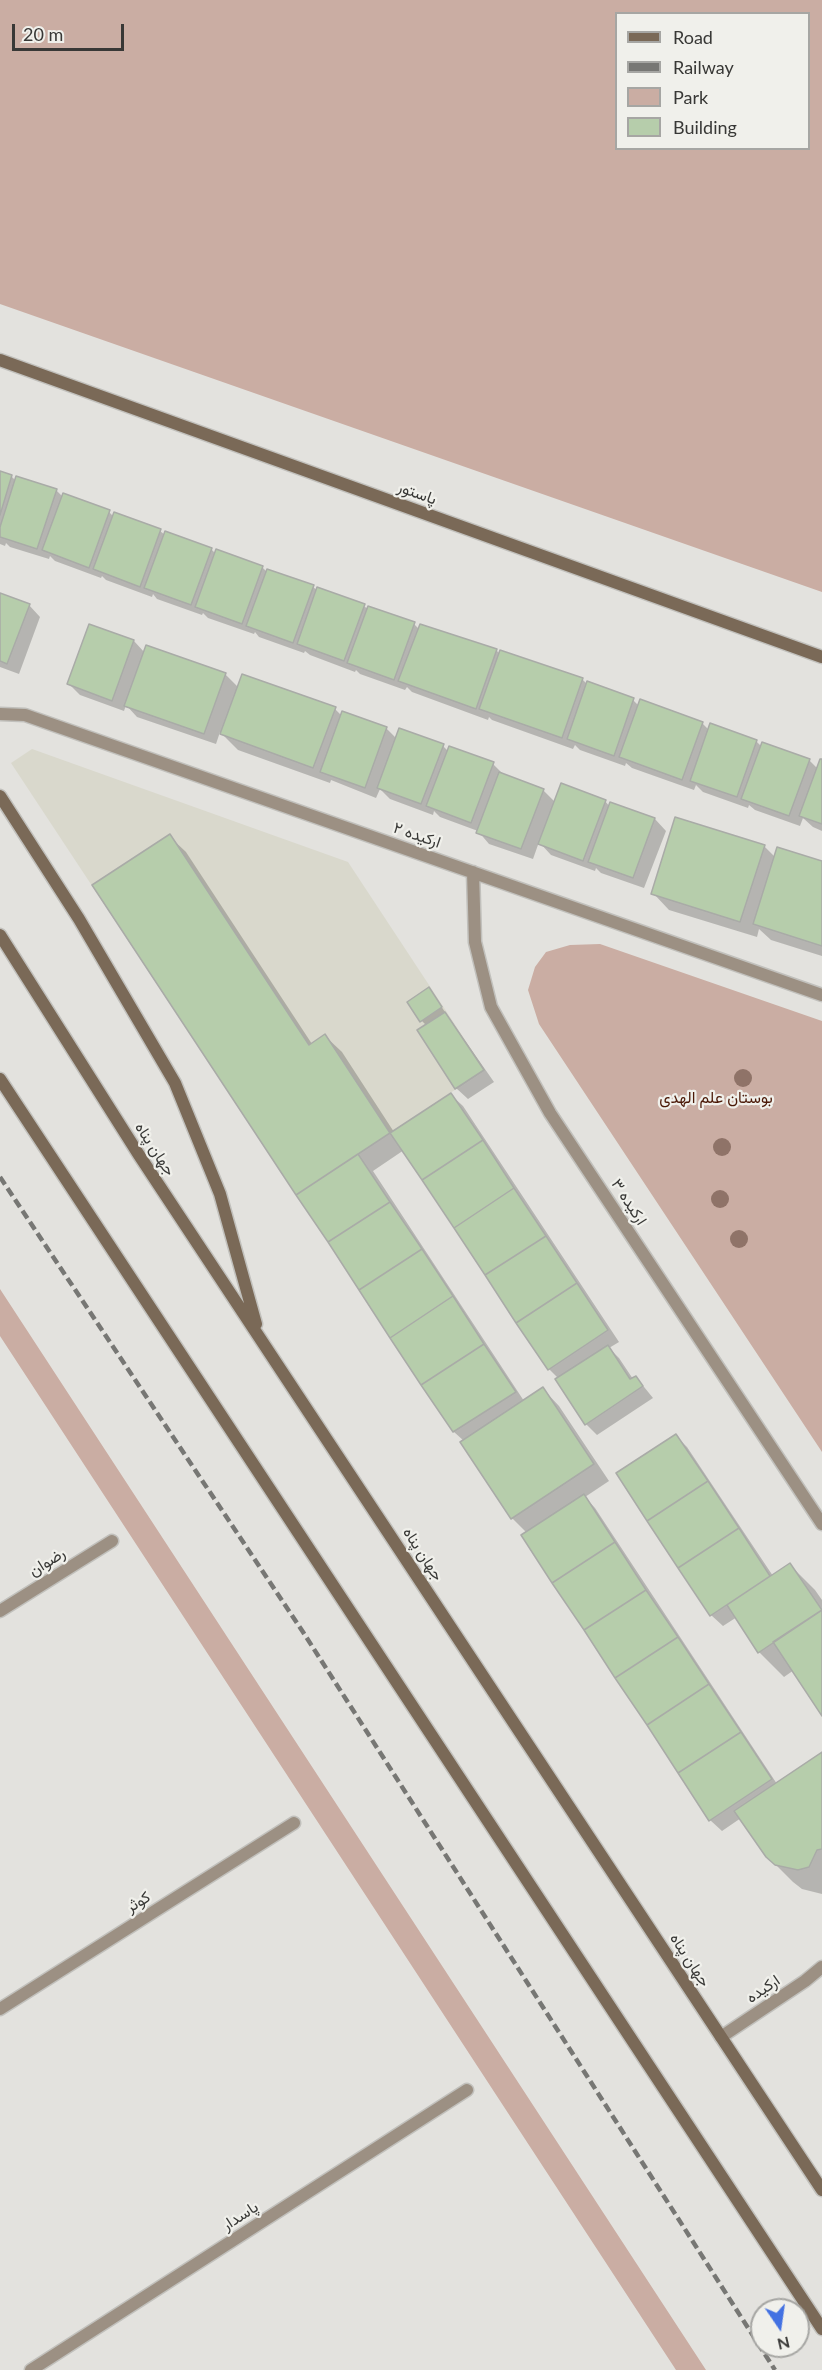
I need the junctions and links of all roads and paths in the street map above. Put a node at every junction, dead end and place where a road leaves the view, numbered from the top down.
1 (0, 360) edge
2 (822, 657) edge
3 (0, 714) edge
4 (0, 796) edge
5 (473, 872) junction
6 (0, 934) edge
7 (822, 995) edge
8 (0, 1079) edge
9 (259, 1336) junction
10 (822, 1524) edge
11 (112, 1541) dead end
12 (0, 1611) edge
13 (294, 1823) dead end
14 (822, 1967) edge
15 (0, 2009) edge
16 (721, 2037) junction
17 (467, 2090) dead end
18 (822, 2190) edge
19 (822, 2330) edge
20 (31, 2370) edge

1 - 2 main road, پاستور
3 - 5 street, ارکیده ۲
4 - 9 main road
5 - 7 street, ارکیده ۲
5 - 10 street, ارکیده ۳
6 - 9 main road, جهان پناه
8 - 19 main road
9 - 16 main road, جهان پناه
11 - 12 street, رضوان
13 - 15 street, کوثر
14 - 16 street, ارکیده
16 - 18 main road, جهان پناه
17 - 20 street, پاسدار

